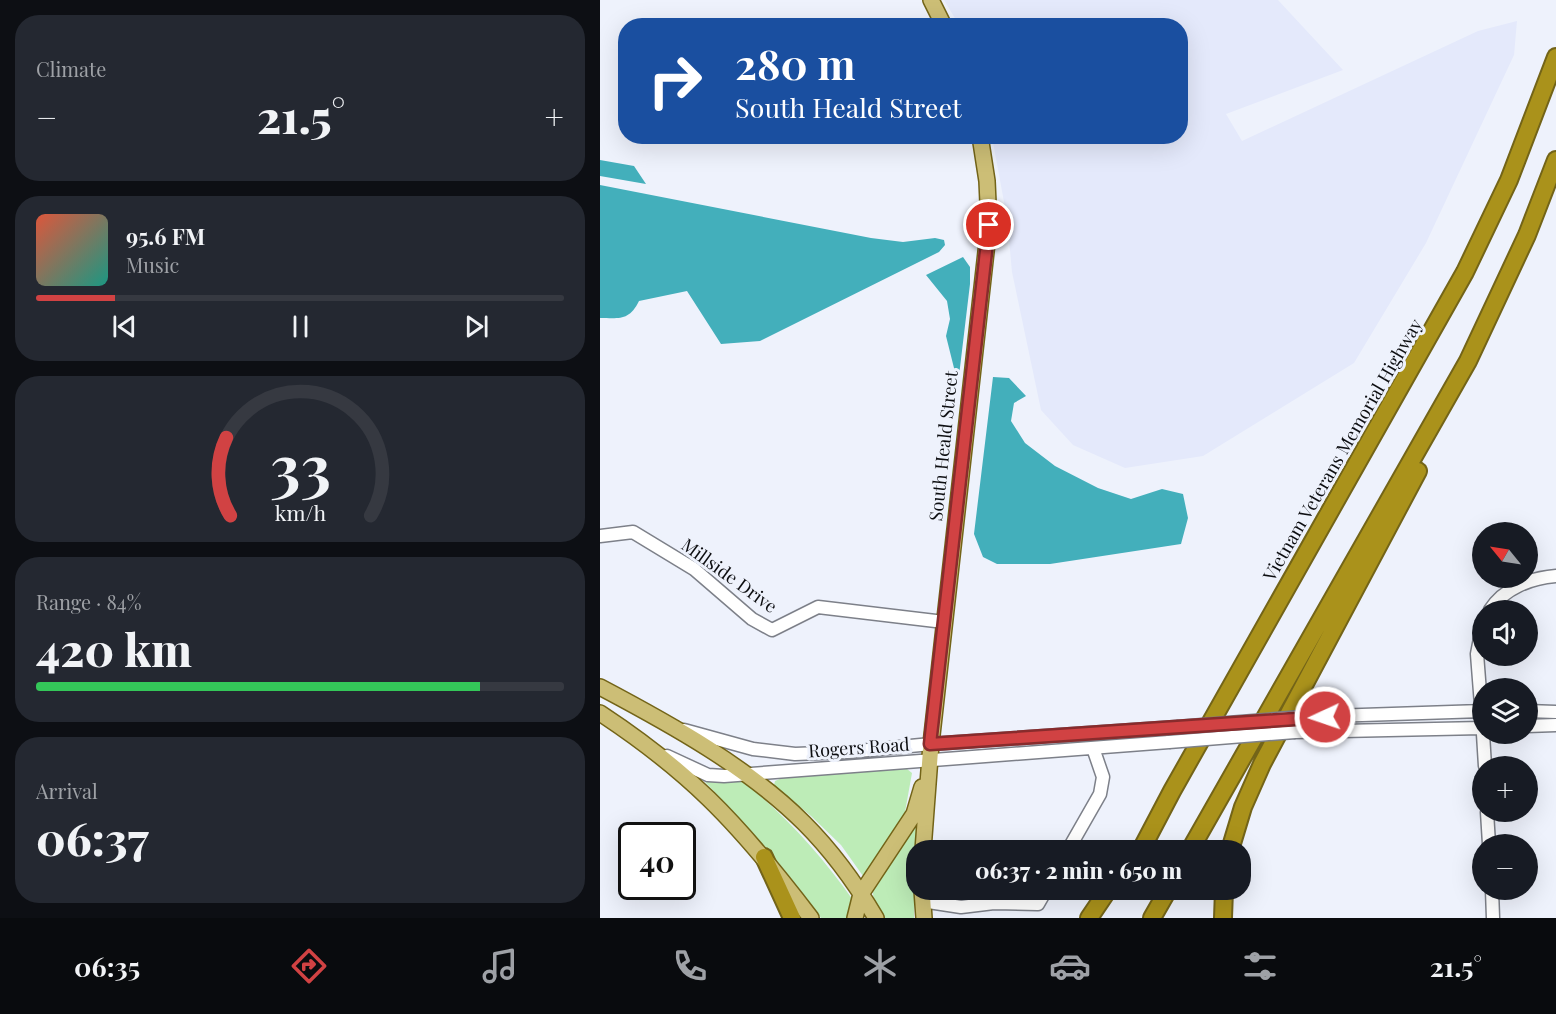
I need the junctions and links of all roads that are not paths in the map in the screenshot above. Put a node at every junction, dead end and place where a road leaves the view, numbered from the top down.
1 (931, 0) edge
2 (940, 18) edge
3 (1556, 57) edge
4 (981, 144) edge
5 (1556, 160) edge
6 (1468, 361) junction
7 (600, 536) edge
8 (1556, 576) edge
9 (1499, 600) edge
10 (944, 622) junction
11 (600, 687) edge
12 (1472, 711) edge
13 (1538, 711) edge
14 (1556, 712) edge
15 (600, 713) edge
16 (667, 725) junction
17 (1556, 725) edge
18 (1538, 726) edge
19 (1472, 728) edge
20 (642, 742) junction
21 (930, 744) junction
22 (1093, 748) junction
23 (930, 761) junction
24 (748, 775) junction
25 (1172, 791) junction
26 (925, 840) edge
27 (1074, 840) edge
28 (1139, 840) edge
29 (1146, 840) edge
30 (1196, 840) edge
31 (1233, 840) edge
32 (764, 857) junction
33 (861, 894) junction
34 (922, 900) edge
35 (937, 900) edge
36 (1040, 900) edge
37 (1101, 900) edge
38 (1114, 900) edge
39 (1162, 900) edge
40 (1224, 900) edge
41 (1492, 900) edge
42 (792, 918) edge
43 (811, 918) edge
44 (855, 918) edge
45 (876, 918) edge
46 (924, 918) edge
47 (1089, 918) edge
48 (1104, 918) edge
49 (1152, 918) edge
50 (1223, 918) edge
51 (1493, 918) edge

1 - 2 main road
3 - 25 highway, Vietnam Veterans Memorial Highway
4 - 10 main road, South Heald Street
5 - 6 highway
6 - 30 highway
6 - 31 highway
7 - 10 street, Millside Drive
8 - 9 street
10 - 21 main road, South Heald Street
11 - 16 main road
12 - 21 street, Rogers Road, bridge
13 - 14 street
15 - 20 main road
16 - 21 street, Rogers Road
16 - 24 main road
17 - 18 street
19 - 22 street, Rogers Road, bridge
20 - 24 street, Rogers Road
20 - 32 main road
21 - 23 main road, South Heald Street
22 - 23 street, Rogers Road
22 - 27 street
23 - 24 street, Rogers Road
23 - 26 main road, South Heald Street
23 - 33 main road, South Heald Street
24 - 33 main road
25 - 28 highway
25 - 29 highway, Vietnam Veterans Memorial Highway
32 - 42 highway
32 - 43 main road
33 - 44 main road, South Heald Street
33 - 45 main road
34 - 46 main road
35 - 36 street
37 - 47 highway
38 - 48 highway
39 - 49 highway
40 - 50 highway
41 - 51 street

